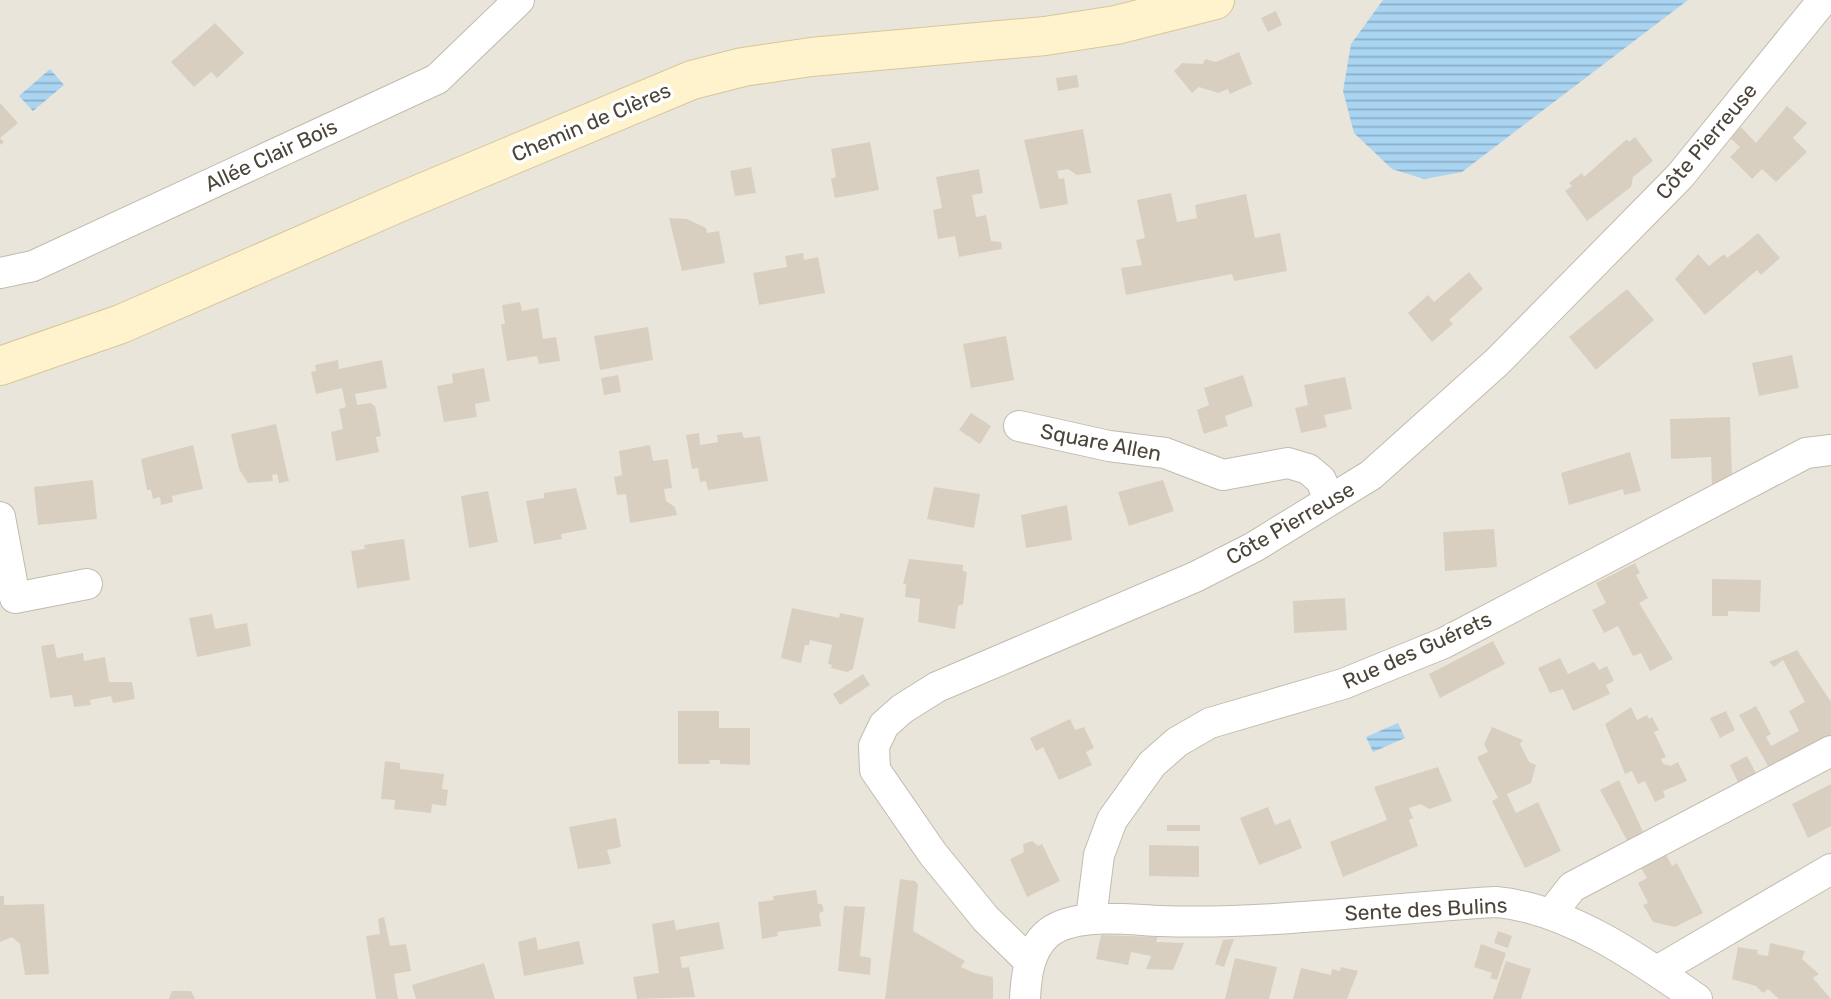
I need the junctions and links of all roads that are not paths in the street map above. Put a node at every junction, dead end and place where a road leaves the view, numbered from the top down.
1 (519, 0) edge
2 (1215, 0) edge
3 (1823, 0) edge
4 (0, 273) edge
5 (0, 366) edge
6 (1019, 426) dead end
7 (1831, 450) edge
8 (1329, 500) junction
9 (0, 517) edge
10 (87, 584) dead end
11 (1831, 751) edge
12 (1831, 869) edge
13 (1551, 914) junction
14 (1091, 918) junction
15 (1030, 962) junction
16 (1657, 971) junction
17 (1026, 999) edge
18 (1697, 999) edge

1 - 4 street, Allée Clair Bois
2 - 5 street, Chemin de Clères
3 - 8 street, Côte Pierreuse
6 - 8 street, Square Allen
7 - 14 street, Rue des Guérets
8 - 15 street, Côte Pierreuse
9 - 10 street
11 - 13 street
12 - 16 street
13 - 14 street, Sente des Bulins
13 - 16 street, Sente des Bulins
14 - 15 street, Sente des Bulins
15 - 17 street, Sente des Bulins
16 - 18 street, Sente des Bulins

